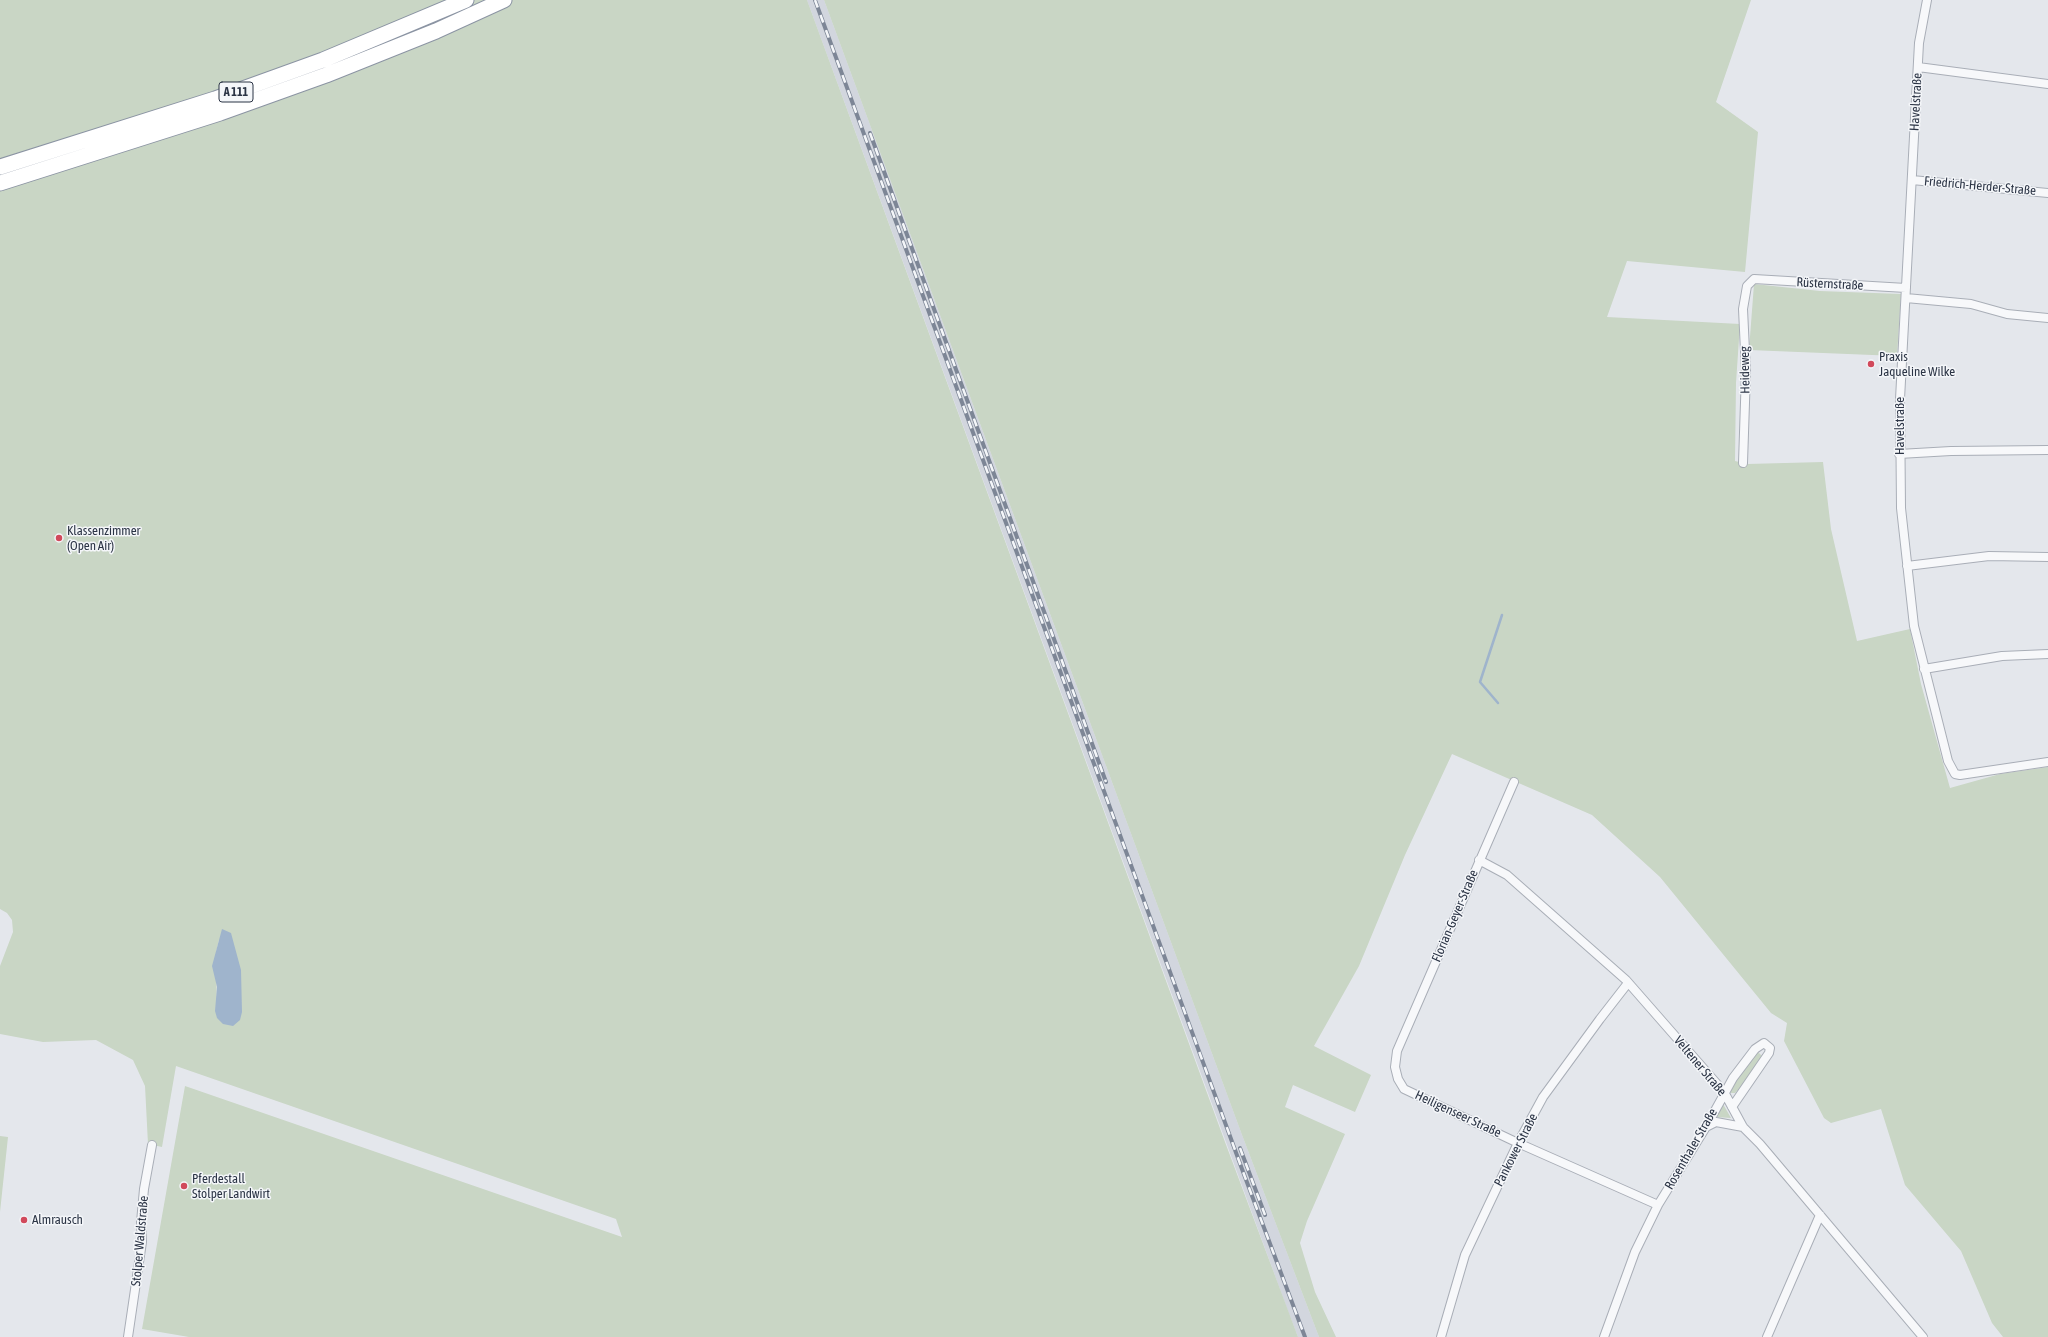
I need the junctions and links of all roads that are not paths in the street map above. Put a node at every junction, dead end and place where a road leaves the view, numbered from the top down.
1 (466, 0) edge
2 (504, 0) edge
3 (1927, 0) edge
4 (1918, 67) junction
5 (2048, 84) edge
6 (0, 167) edge
7 (1912, 180) junction
8 (0, 183) edge
9 (2048, 193) edge
10 (1754, 279) joint
11 (1906, 288) junction
12 (1906, 298) junction
13 (2048, 318) edge
14 (2048, 450) edge
15 (1899, 454) junction
16 (1744, 463) dead end
17 (2048, 557) edge
18 (1907, 566) junction
19 (2048, 654) edge
20 (1924, 669) junction
21 (2048, 762) edge
22 (1514, 782) dead end
23 (1479, 860) junction
24 (1628, 983) junction
25 (1397, 1051) joint
26 (1724, 1092) junction
27 (1732, 1107) junction
28 (1706, 1127) junction
29 (1743, 1127) junction
30 (1518, 1143) junction
31 (152, 1145) dead end
32 (1658, 1205) junction
33 (1820, 1214) junction
34 (128, 1337) edge
35 (1441, 1337) edge
36 (1604, 1337) edge
37 (1767, 1337) edge
38 (1923, 1337) edge

1 - 6 highway, A 111
2 - 8 highway, A 111
3 - 4 street, Havelstraße
4 - 5 street
4 - 7 street, Havelstraße
7 - 9 street, Friedrich-Herder-Straße
7 - 11 street, Havelstraße
10 - 11 street, Rüsternstraße
10 - 16 street, Heideweg
11 - 12 street, Havelstraße
12 - 13 street
12 - 15 street, Havelstraße
14 - 15 street
15 - 18 street, Havelstraße
17 - 18 street
18 - 20 street, Havelstraße
19 - 20 street
20 - 21 street, Havelstraße
22 - 23 street, Florian-Geyer-Straße
23 - 24 street, Veltener Straße
23 - 25 street, Florian-Geyer-Straße
24 - 26 street, Veltener Straße
24 - 30 street, Pankower Straße
25 - 30 street, Heiligenseer Straße
26 - 27 street, Veltener Straße
26 - 27 street, Rosenthaler Straße
26 - 28 street, Rosenthaler Straße
27 - 29 street, Veltener Straße
28 - 29 street
28 - 32 street, Rosenthaler Straße
29 - 33 street, Veltener Straße
30 - 32 street, Heiligenseer Straße
30 - 35 street, Pankower Straße
31 - 34 street, Stolper Waldstraße
32 - 36 street, Rosenthaler Straße
33 - 37 street
33 - 38 street, Veltener Straße

